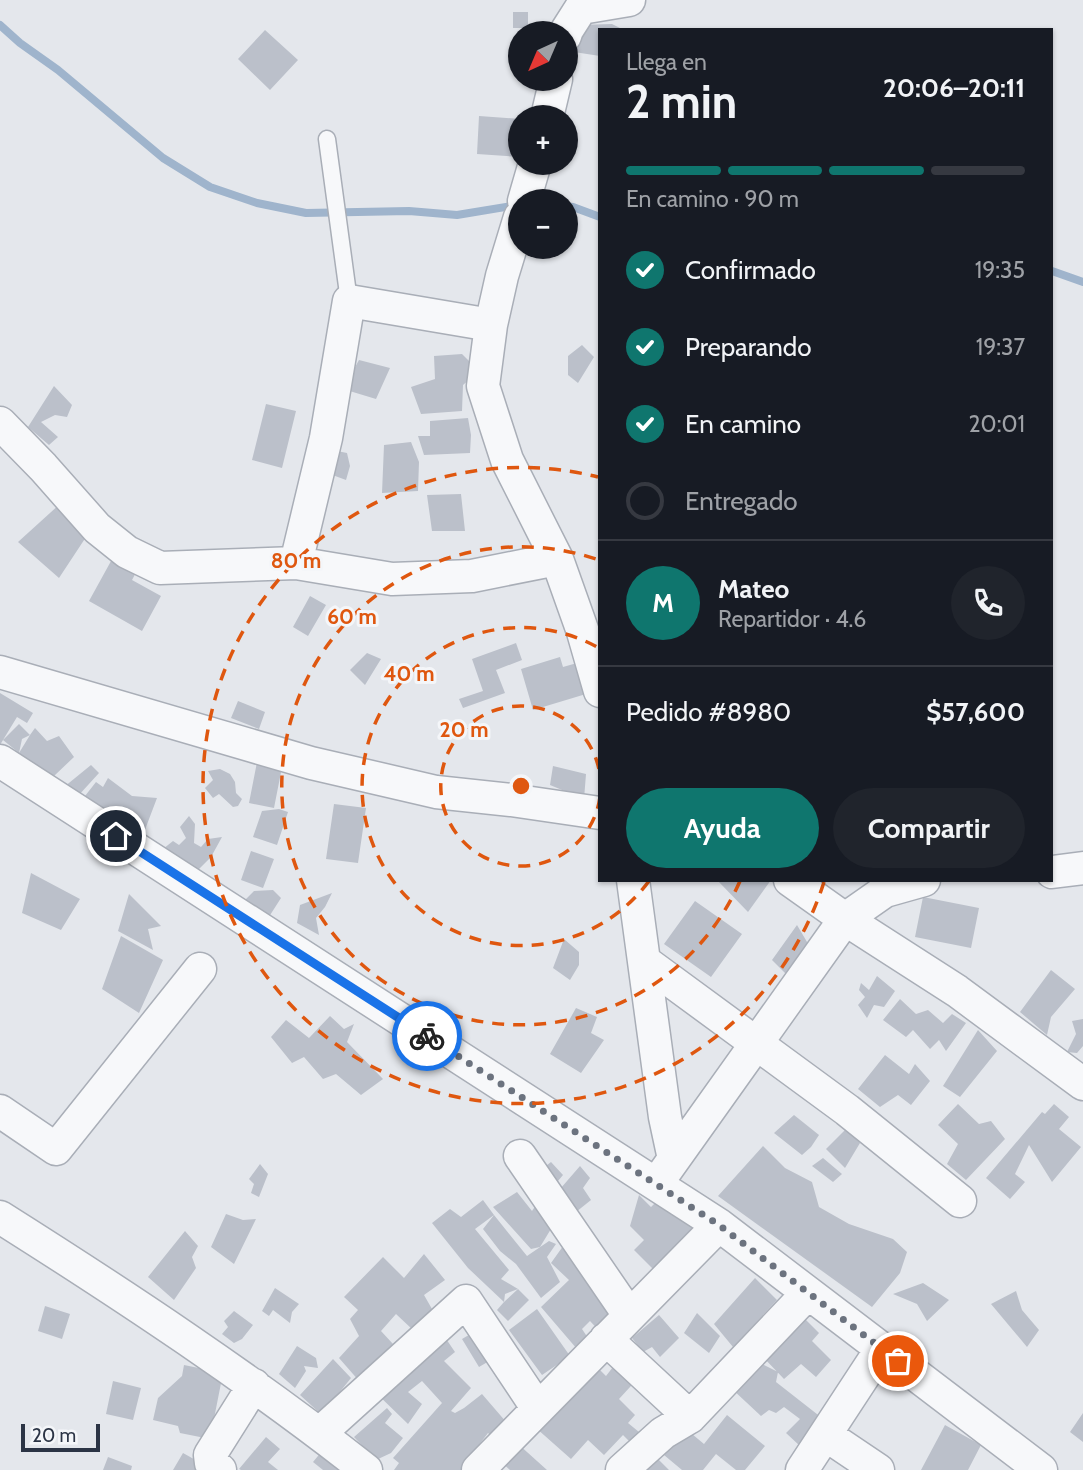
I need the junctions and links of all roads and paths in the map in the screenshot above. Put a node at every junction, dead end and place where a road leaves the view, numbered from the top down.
1 (629, 0) edge
2 (573, 21) edge
3 (327, 139) dead end
4 (508, 256) edge
5 (349, 301) junction
6 (491, 325) junction
7 (0, 423) edge
8 (557, 559) junction
9 (296, 563) junction
10 (0, 672) edge
11 (598, 684) edge
12 (0, 761) edge
13 (598, 813) edge
14 (1083, 868) edge
15 (1053, 872) edge
16 (633, 882) edge
17 (793, 882) edge
18 (917, 882) edge
19 (845, 919) junction
20 (644, 961) junction
21 (200, 969) dead end
22 (758, 1044) junction
23 (1083, 1084) edge
24 (0, 1111) edge
25 (520, 1156) dead end
26 (666, 1171) junction
27 (960, 1201) dead end
28 (0, 1217) edge
29 (719, 1225) junction
30 (807, 1294) junction
31 (629, 1315) junction
32 (606, 1339) junction
33 (882, 1348) junction
34 (254, 1385) junction
35 (538, 1409) junction
36 (690, 1417) junction
37 (320, 1433) junction
38 (826, 1435) junction
39 (220, 1470) edge
40 (366, 1470) edge
41 (478, 1470) edge
42 (622, 1470) edge
43 (802, 1470) edge
44 (878, 1470) edge
45 (1041, 1470) edge

1 - 2 street
3 - 5 lane
4 - 6 street
5 - 6 street
5 - 9 street
6 - 8 street
7 - 9 street
8 - 9 street
8 - 11 street
10 - 13 street
12 - 26 street
14 - 15 street
16 - 20 street
17 - 19 street
18 - 19 street
19 - 22 street
19 - 23 street
20 - 22 street
20 - 26 street
21 - 24 street
22 - 26 street
22 - 27 street
25 - 31 street
26 - 29 street
28 - 34 street
29 - 30 street
29 - 31 street
30 - 33 street
30 - 36 street
31 - 32 street
32 - 35 street
32 - 36 street
33 - 38 street
33 - 45 street
34 - 37 street
34 - 39 street
35 - 37 street
35 - 41 street
36 - 42 street
37 - 40 street
38 - 43 street
38 - 44 street

